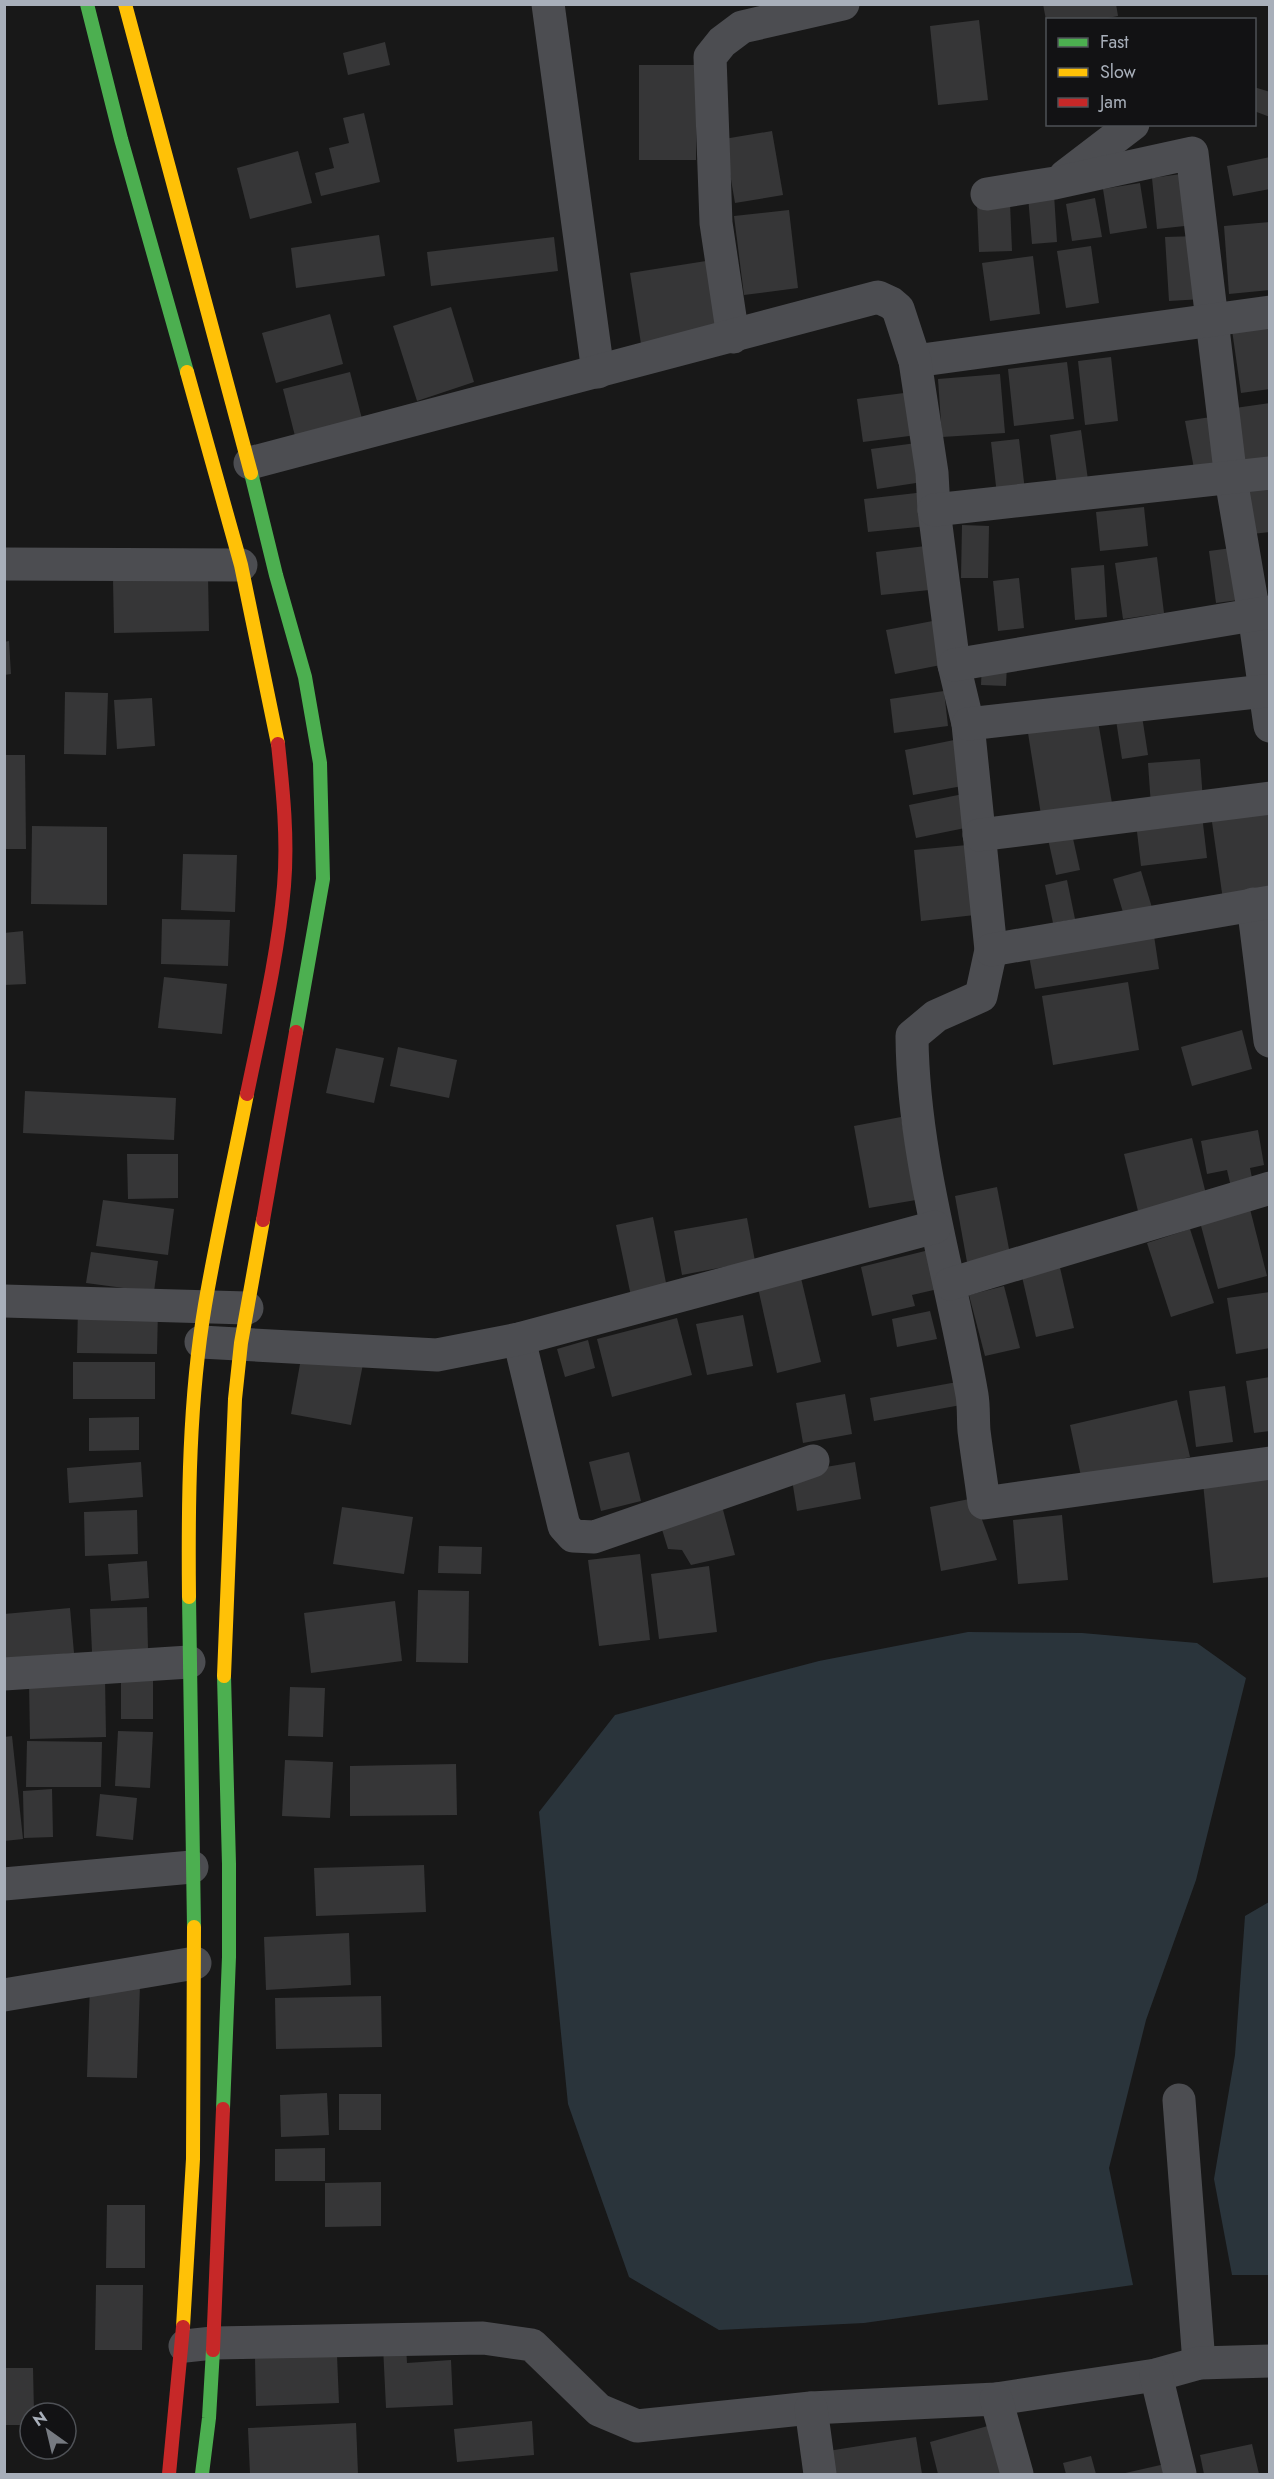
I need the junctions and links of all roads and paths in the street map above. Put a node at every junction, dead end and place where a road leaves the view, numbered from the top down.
1 (87, 4) edge
2 (125, 4) edge
3 (548, 4) edge
4 (843, 4) edge
5 (1130, 126) edge
6 (1055, 183) junction
7 (987, 194) dead end
8 (1269, 312) edge
9 (1211, 321) junction
10 (733, 337) junction
11 (915, 361) junction
12 (598, 372) junction
13 (250, 463) junction
14 (1269, 473) edge
15 (1231, 479) junction
16 (934, 510) junction
17 (4, 564) edge
18 (241, 565) junction
19 (1262, 613) edge
20 (954, 665) junction
21 (1265, 691) junction
22 (968, 724) junction
23 (1269, 726) edge
24 (1269, 798) edge
25 (979, 835) junction
26 (1261, 903) edge
27 (991, 950) junction
28 (1269, 1041) edge
29 (1269, 1188) edge
30 (935, 1227) junction
31 (950, 1284) junction
32 (4, 1301) edge
33 (205, 1306) junction
34 (247, 1308) junction
35 (519, 1339) junction
36 (201, 1342) junction
37 (240, 1342) junction
38 (813, 1461) dead end
39 (1269, 1463) edge
40 (189, 1662) junction
41 (4, 1674) edge
42 (192, 1866) junction
43 (4, 1884) edge
44 (195, 1963) junction
45 (4, 1995) edge
46 (1179, 2100) dead end
47 (198, 2345) junction
48 (1269, 2361) edge
49 (1199, 2363) junction
50 (1156, 2374) junction
51 (996, 2399) junction
52 (811, 2408) junction
53 (169, 2475) edge
54 (202, 2475) edge
55 (820, 2475) edge
56 (1017, 2475) edge
57 (1180, 2475) edge

1 - 18 main road
2 - 13 main road
3 - 12 street
4 - 10 street
5 - 6 street
6 - 7 street
6 - 9 street
8 - 9 street
9 - 11 street
9 - 15 street
10 - 11 street
10 - 12 street
11 - 16 street
12 - 13 street
13 - 34 main road
14 - 15 street
15 - 16 street
15 - 19 street
16 - 20 street
17 - 18 street
18 - 33 main road
19 - 20 street
19 - 21 street
20 - 22 street
21 - 22 street
21 - 23 street
22 - 25 street
24 - 25 street
25 - 27 street
26 - 27 street
26 - 28 street
27 - 30 street
29 - 31 street
30 - 31 street
30 - 35 street
31 - 39 street
32 - 33 street
33 - 34 street
33 - 36 main road
34 - 37 main road
35 - 37 street
35 - 38 street
36 - 37 street
36 - 40 main road
37 - 47 main road
40 - 41 street
40 - 42 main road
42 - 43 street
42 - 44 main road
44 - 45 street
44 - 47 main road
46 - 49 street
47 - 52 street
47 - 53 main road
47 - 54 main road
48 - 49 street
49 - 50 street
50 - 51 street
50 - 57 street
51 - 52 street
51 - 56 street
52 - 55 street

